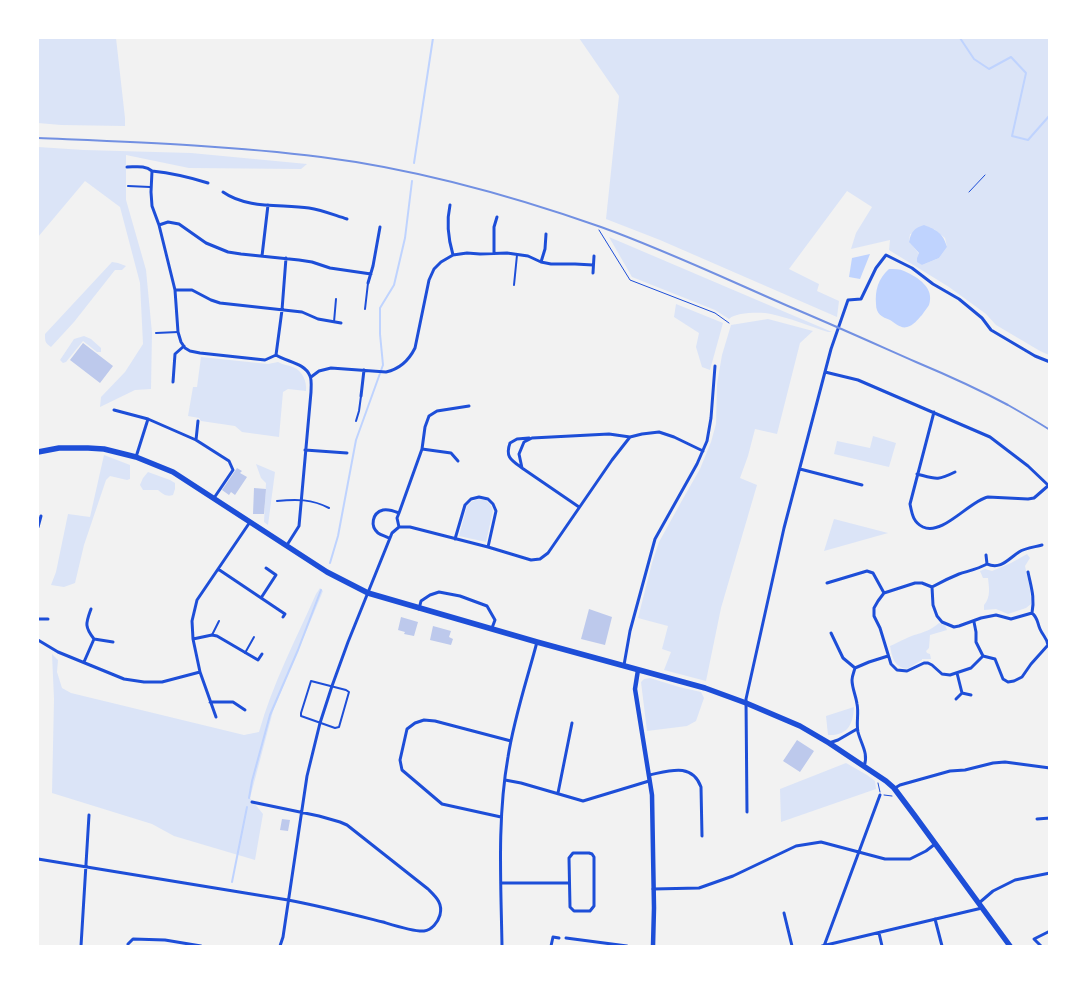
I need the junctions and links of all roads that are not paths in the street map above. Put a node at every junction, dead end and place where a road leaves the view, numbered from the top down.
1 (127, 167) dead end
2 (152, 171) junction
3 (208, 183) dead end
4 (128, 186) dead end
5 (151, 187) junction
6 (223, 192) dead end
7 (268, 205) junction
8 (450, 205) dead end
9 (497, 217) dead end
10 (346, 219) dead end
11 (159, 225) junction
12 (380, 227) dead end
13 (546, 234) dead end
14 (494, 253) junction
15 (517, 254) junction
16 (453, 255) junction
17 (262, 256) junction
18 (594, 256) dead end
19 (286, 258) junction
20 (541, 262) junction
21 (593, 265) junction
22 (592, 273) dead end
23 (371, 274) junction
24 (368, 284) joint
25 (514, 285) dead end
26 (175, 290) junction
27 (336, 299) dead end
28 (282, 310) junction
29 (365, 310) dead end
30 (334, 322) junction
31 (341, 323) dead end
32 (178, 332) junction
33 (156, 333) dead end
34 (184, 346) junction
35 (276, 355) junction
36 (1050, 362) edge
37 (715, 366) dead end
38 (174, 368) junction
39 (180, 369) dead end
40 (364, 370) junction
41 (825, 372) junction
42 (311, 377) junction
43 (173, 382) dead end
44 (361, 396) joint
45 (469, 406) dead end
46 (114, 410) dead end
47 (934, 412) junction
48 (148, 419) junction
49 (198, 420) dead end
50 (356, 421) dead end
51 (630, 437) junction
52 (532, 438) junction
53 (196, 440) junction
54 (422, 449) junction
55 (305, 450) junction
56 (703, 451) junction
57 (38, 452) edge
58 (347, 454) dead end
59 (136, 456) junction
60 (458, 461) dead end
61 (522, 468) junction
62 (800, 469) junction
63 (955, 472) dead end
64 (918, 474) junction
65 (862, 485) dead end
66 (1049, 486) edge
67 (214, 498) junction
68 (300, 500) junction
69 (277, 501) dead end
70 (579, 507) junction
71 (329, 508) dead end
72 (399, 513) junction
73 (41, 516) dead end
74 (250, 522) junction
75 (399, 527) junction
76 (38, 528) edge
77 (389, 538) junction
78 (455, 539) junction
79 (1042, 545) dead end
80 (286, 546) junction
81 (488, 547) junction
82 (986, 555) dead end
83 (987, 564) junction
84 (266, 568) dead end
85 (218, 569) junction
86 (1028, 572) dead end
87 (827, 584) dead end
88 (932, 587) junction
89 (884, 593) junction
90 (368, 594) junction
91 (261, 598) junction
92 (91, 609) dead end
93 (419, 609) junction
94 (1032, 613) junction
95 (283, 617) dead end
96 (48, 618) dead end
97 (38, 619) edge
98 (219, 621) dead end
99 (974, 622) junction
100 (492, 629) junction
101 (832, 633) dead end
102 (212, 635) junction
103 (254, 637) dead end
104 (94, 639) junction
105 (193, 639) junction
106 (38, 642) edge
107 (113, 642) dead end
108 (537, 642) junction
109 (245, 653) junction
110 (262, 654) dead end
111 (888, 656) junction
112 (982, 656) junction
113 (84, 662) junction
114 (624, 666) junction
115 (855, 668) junction
116 (638, 670) junction
117 (200, 672) junction
118 (957, 673) junction
119 (332, 686) junction
120 (962, 693) junction
121 (971, 695) dead end
122 (956, 699) dead end
123 (210, 702) junction
124 (746, 702) junction
125 (245, 710) dead end
126 (216, 717) dead end
127 (320, 723) junction
128 (572, 723) dead end
129 (857, 729) junction
130 (511, 741) junction
131 (828, 743) junction
132 (864, 766) junction
133 (1049, 769) edge
134 (649, 775) junction
135 (504, 780) junction
136 (650, 781) junction
137 (894, 788) junction
138 (558, 793) junction
139 (880, 795) road end
140 (252, 802) dead end
141 (301, 812) junction
142 (747, 812) dead end
143 (89, 815) dead end
144 (501, 817) junction
145 (1050, 818) edge
146 (1037, 819) dead end
147 (702, 836) dead end
148 (935, 844) junction
149 (859, 852) junction
150 (38, 859) edge
151 (85, 866) junction
152 (1050, 873) edge
153 (569, 883) junction
154 (501, 884) junction
155 (654, 889) junction
156 (288, 900) junction
157 (980, 906) junction
158 (784, 913) dead end
159 (935, 919) junction
160 (1050, 931) edge
161 (879, 933) junction
162 (559, 938) dead end
163 (566, 938) dead end
164 (81, 946) edge
165 (128, 946) edge
166 (201, 946) edge
167 (280, 946) edge
168 (502, 946) edge
169 (552, 946) edge
170 (626, 946) edge
171 (653, 946) edge
172 (792, 946) edge
173 (823, 946) edge
174 (882, 946) edge
175 (942, 946) edge
176 (1010, 946) edge
177 (1041, 946) edge

1 - 2 street
2 - 3 street
2 - 5 street
4 - 5 lane
5 - 11 street
6 - 7 street
7 - 10 street
7 - 17 street
8 - 16 street
9 - 14 street
11 - 17 street
11 - 26 street
12 - 23 street
13 - 20 street
14 - 15 street
14 - 16 street
15 - 20 street
15 - 25 lane
16 - 40 street
17 - 19 street
18 - 21 street
19 - 23 street
19 - 28 street
20 - 21 street
21 - 22 street
23 - 24 street
24 - 29 lane
26 - 28 street
26 - 32 street
27 - 30 lane
28 - 30 street
28 - 35 street
30 - 31 street
32 - 33 lane
32 - 34 street
34 - 35 street
34 - 38 street
35 - 42 street
36 - 41 street
37 - 56 street
38 - 39 street
38 - 43 street
40 - 42 street
40 - 44 street
41 - 47 street
41 - 62 street
42 - 55 street
44 - 50 lane
45 - 54 street
46 - 48 street
47 - 64 street
47 - 66 street
48 - 53 street
48 - 59 street
49 - 53 street
51 - 52 street
51 - 56 street
51 - 70 street
52 - 61 street
52 - 61 street
53 - 67 street
54 - 60 street
54 - 72 street
55 - 58 street
55 - 68 street
56 - 114 street
57 - 59 highway
59 - 67 highway
61 - 70 street
62 - 65 street
62 - 124 street
63 - 64 street
64 - 66 street
67 - 74 highway
68 - 69 lane
68 - 71 lane
68 - 80 street
70 - 81 street
72 - 75 street
72 - 77 street
73 - 76 street
74 - 80 highway
74 - 85 street
75 - 77 street
75 - 78 street
77 - 90 street
78 - 81 street
78 - 81 street
79 - 83 street
80 - 90 highway
82 - 83 street
83 - 88 street
84 - 91 street
85 - 91 street
85 - 105 street
86 - 94 street
87 - 89 street
88 - 89 street
88 - 99 street
89 - 111 street
90 - 93 highway
90 - 119 street
91 - 95 street
92 - 104 street
93 - 100 highway
93 - 100 street
94 - 99 street
94 - 112 street
96 - 97 street
98 - 102 lane
99 - 112 street
100 - 108 highway
101 - 115 street
102 - 105 street
102 - 109 street
103 - 109 lane
104 - 107 street
104 - 113 street
105 - 117 street
106 - 113 street
108 - 114 highway
108 - 130 street
109 - 110 street
111 - 115 street
111 - 118 street
112 - 118 street
113 - 117 street
114 - 116 highway
115 - 129 street
116 - 124 highway
116 - 134 street
117 - 123 street
118 - 120 street
119 - 127 street
119 - 127 lane
119 - 127 lane
120 - 121 street
120 - 122 street
123 - 125 street
123 - 126 street
124 - 131 highway
124 - 142 street
127 - 141 street
128 - 138 street
129 - 131 street
129 - 132 street
130 - 135 street
130 - 144 street
131 - 132 highway
132 - 137 highway
133 - 137 street
134 - 136 street
134 - 147 street
135 - 138 street
135 - 144 street
136 - 138 street
136 - 155 street
137 - 148 highway
139 - 149 street
140 - 141 street
141 - 156 street
141 - 156 street
143 - 151 street
144 - 154 street
145 - 146 street
148 - 149 street
148 - 157 highway
149 - 155 street
149 - 173 street
150 - 151 street
151 - 156 street
151 - 164 street
152 - 157 street
153 - 153 street
153 - 154 street
154 - 168 street
155 - 171 street
156 - 167 street
157 - 159 street
157 - 176 highway
158 - 172 street
159 - 161 street
159 - 175 street
160 - 177 street
161 - 173 street
161 - 174 street
162 - 169 street
163 - 170 street
165 - 166 street

